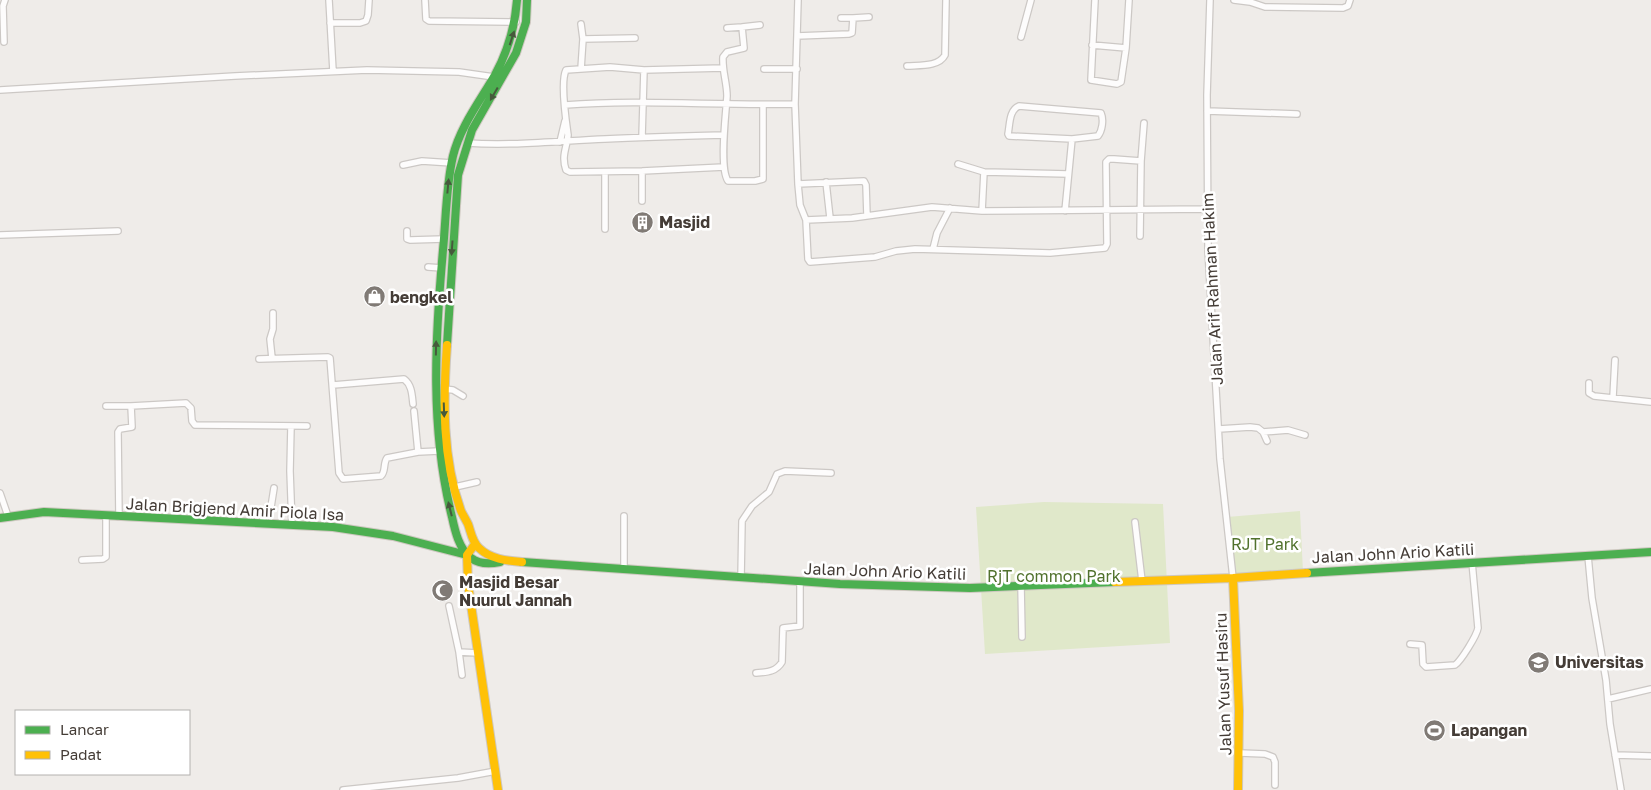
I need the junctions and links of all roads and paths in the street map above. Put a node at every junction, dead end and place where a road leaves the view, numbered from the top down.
1 (5, 0) edge
2 (329, 0) edge
3 (369, 0) edge
4 (425, 0) edge
5 (517, 0) edge
6 (527, 0) edge
7 (798, 0) edge
8 (946, 0) edge
9 (1031, 0) edge
10 (1094, 0) edge
11 (1129, 0) edge
12 (1210, 0) edge
13 (1234, 0) edge
14 (1350, 0) edge
15 (841, 18) dead end
16 (853, 18) junction
17 (869, 18) dead end
18 (516, 22) junction
19 (330, 23) junction
20 (581, 24) dead end
21 (760, 25) dead end
22 (742, 27) junction
23 (727, 28) dead end
24 (797, 36) junction
25 (1021, 37) dead end
26 (635, 38) dead end
27 (583, 39) junction
28 (4, 42) dead end
29 (1092, 45) junction
30 (1126, 48) junction
31 (907, 66) dead end
32 (723, 68) junction
33 (581, 69) junction
34 (797, 69) junction
35 (644, 70) junction
36 (764, 70) dead end
37 (333, 71) junction
38 (494, 77) junction
39 (0, 90) edge
40 (643, 103) junction
41 (726, 104) junction
42 (795, 104) junction
43 (565, 105) junction
44 (763, 105) junction
45 (1207, 110) junction
46 (1297, 114) dead end
47 (566, 119) junction
48 (1144, 123) dead end
49 (724, 135) junction
50 (642, 137) junction
51 (1072, 139) junction
52 (567, 141) junction
53 (560, 142) junction
54 (467, 144) junction
55 (1141, 161) junction
56 (452, 162) junction
57 (958, 164) dead end
58 (403, 165) dead end
59 (724, 167) junction
60 (642, 171) junction
61 (605, 172) junction
62 (984, 172) junction
63 (1068, 174) junction
64 (826, 182) junction
65 (798, 184) junction
66 (642, 201) dead end
67 (950, 208) junction
68 (1140, 209) junction
69 (1208, 209) junction
70 (982, 211) junction
71 (1065, 211) junction
72 (1107, 211) junction
73 (867, 216) junction
74 (830, 218) junction
75 (806, 220) junction
76 (605, 229) dead end
77 (118, 231) dead end
78 (407, 231) dead end
79 (0, 235) edge
80 (1140, 236) dead end
81 (444, 239) junction
82 (933, 249) junction
83 (428, 267) dead end
84 (442, 268) junction
85 (273, 313) dead end
86 (272, 358) junction
87 (259, 359) dead end
88 (1615, 360) dead end
89 (1589, 383) dead end
90 (333, 385) junction
91 (444, 389) junction
92 (463, 396) dead end
93 (1613, 397) junction
94 (1651, 402) edge
95 (413, 404) dead end
96 (106, 406) dead end
97 (131, 406) junction
98 (414, 411) dead end
99 (291, 426) junction
100 (307, 426) dead end
101 (1219, 429) junction
102 (1263, 432) junction
103 (1305, 435) dead end
104 (1267, 441) dead end
105 (439, 451) junction
106 (418, 452) junction
107 (831, 473) dead end
108 (477, 482) dead end
109 (456, 487) junction
110 (274, 488) dead end
111 (0, 493) edge
112 (8, 516) junction
113 (106, 516) junction
114 (624, 516) dead end
115 (119, 517) junction
116 (0, 518) edge
117 (1135, 522) dead end
118 (263, 524) junction
119 (292, 525) junction
120 (475, 544) junction
121 (1651, 552) edge
122 (468, 555) junction
123 (1588, 556) junction
124 (82, 560) dead end
125 (508, 561) junction
126 (1472, 562) junction
127 (624, 570) junction
128 (741, 578) junction
129 (1233, 578) junction
130 (800, 581) junction
131 (1142, 581) junction
132 (1021, 586) junction
133 (449, 606) dead end
134 (1022, 637) dead end
135 (1410, 644) dead end
136 (459, 652) junction
137 (478, 653) junction
138 (756, 673) dead end
139 (462, 675) dead end
140 (1651, 689) edge
141 (1608, 699) junction
142 (1240, 753) junction
143 (1615, 755) junction
144 (1651, 756) edge
145 (496, 771) junction
146 (1275, 784) dead end
147 (343, 790) edge
148 (498, 790) edge
149 (1238, 790) edge
150 (1621, 790) edge

1 - 28 street
2 - 19 street
3 - 19 street
4 - 18 street
5 - 18 main road
6 -> 54 main road
7 - 24 street
8 - 31 street
9 - 25 street
10 - 29 street
11 - 30 street
12 - 45 street, Jalan Arif Rahman Hakim
13 - 14 street
15 - 16 street
16 - 17 street
16 - 24 street
38 -> 18 main road
19 - 37 street
20 - 27 street
21 - 22 street
22 - 23 street
22 - 32 street
24 - 34 street
26 - 27 street
27 - 33 street
29 - 30 street
29 - 30 street
32 - 35 street
32 - 41 street
33 - 35 street
33 - 43 street
34 - 36 street
34 - 42 street
35 - 40 street
37 - 38 street
37 - 39 street
38 - 56 main road
40 - 41 street
40 - 43 street
40 - 50 street
41 - 44 street
41 - 49 street
42 - 44 street
42 - 65 street
43 - 47 street
44 - 59 street
45 - 46 street
45 - 69 street, Jalan Arif Rahman Hakim
47 - 52 street
47 - 53 street
48 - 55 street
49 - 50 street
49 - 59 street
50 - 52 street
51 - 51 street
51 - 63 street
52 - 53 street
52 - 61 street
53 - 54 street
54 -> 91 main road
55 - 68 street
55 - 72 street
56 - 58 street
81 -> 56 main road
57 - 62 street
59 - 60 street
60 - 61 street
60 - 66 street
61 - 76 street
62 - 63 street
62 - 70 street
63 - 71 street
64 - 65 street
64 - 73 street
64 - 74 street
65 - 75 street
67 - 70 street
67 - 73 street
67 - 82 street
68 - 69 street
68 - 72 street
68 - 80 street
69 - 101 street, Jalan Arif Rahman Hakim
70 - 71 street
71 - 72 street
72 - 82 street
73 - 74 street
74 - 75 street
75 - 82 street
77 - 79 street
78 - 81 street
81 - 84 main road
83 - 84 street
105 -> 84 main road
85 - 86 street
86 - 87 street
86 - 90 street
88 - 93 street
89 - 93 street
90 - 95 street
90 - 106 street
91 - 92 street
91 -> 109 main road
93 - 94 street
96 - 97 street
97 - 99 street
97 - 115 street
98 - 106 street
99 - 100 street
99 - 119 street
101 - 102 street
101 - 129 street, Jalan Arif Rahman Hakim
102 - 103 street
102 - 104 street
105 - 106 street
122 -> 105 main road
107 - 128 street
108 - 109 street
109 - 120 main road
110 - 118 street
111 - 112 street
112 - 113 main road, Jalan Brigjend Amir Piola Isa
112 - 116 main road, Jalan Brigjend Amir Piola Isa
113 - 115 main road, Jalan Brigjend Amir Piola Isa
113 - 124 street
114 - 127 street
115 - 118 main road, Jalan Brigjend Amir Piola Isa
117 - 131 street
118 - 119 main road, Jalan Brigjend Amir Piola Isa
119 - 122 main road, Jalan Brigjend Amir Piola Isa
120 - 122 main road
120 - 125 main road, Jalan John Ario Katili
121 - 123 main road, Jalan John Ario Katili
122 - 125 main road, Jalan John Ario Katili
122 - 137 main road
123 - 126 main road, Jalan John Ario Katili
123 - 141 street
125 - 127 main road, Jalan John Ario Katili
126 - 129 main road, Jalan John Ario Katili
126 - 135 street
127 - 128 main road, Jalan John Ario Katili
128 - 130 main road, Jalan John Ario Katili
129 - 131 main road, Jalan John Ario Katili
129 - 142 main road, Jalan Yusuf Hasiru
130 - 132 main road, Jalan John Ario Katili
130 - 138 street
131 - 132 main road, Jalan John Ario Katili
132 - 134 street
133 - 136 street
136 - 137 street
136 - 139 street
137 - 145 main road
140 - 141 street
141 - 143 street
142 - 146 street
142 - 149 main road, Jalan Yusuf Hasiru
143 - 144 street
143 - 150 street
145 - 147 street
145 - 148 main road

